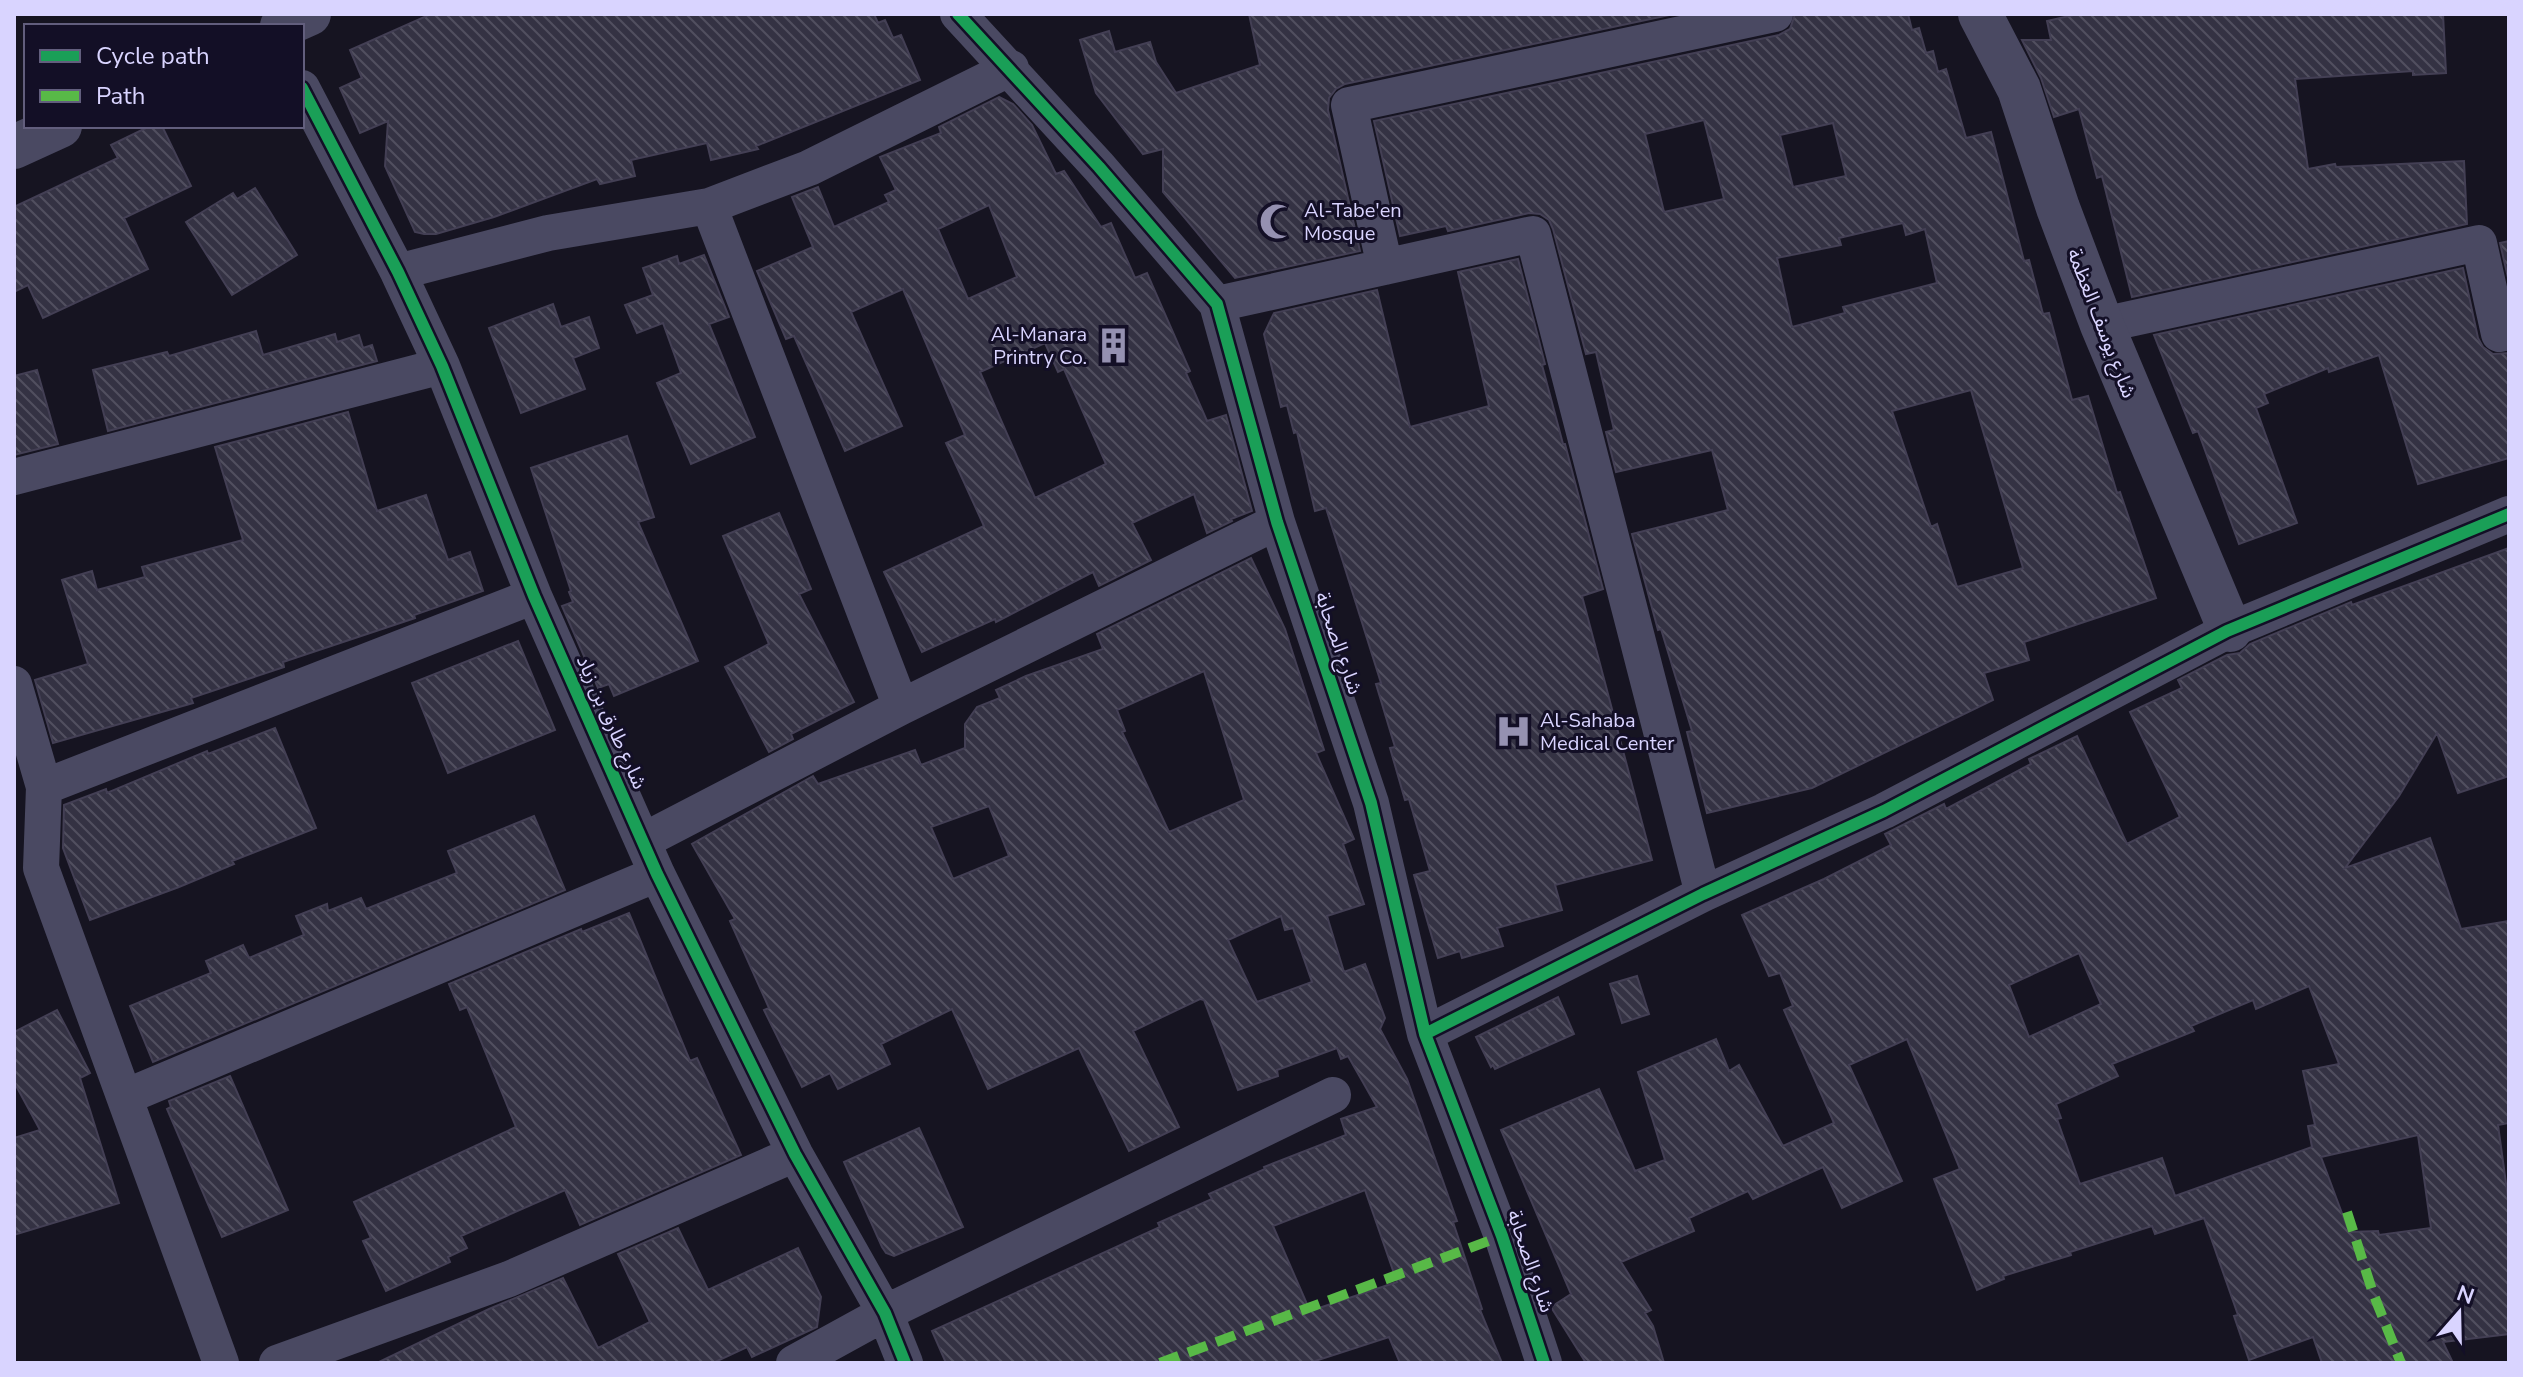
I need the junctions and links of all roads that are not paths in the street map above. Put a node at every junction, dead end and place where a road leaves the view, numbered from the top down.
1 (309, 14) edge
2 (958, 14) edge
3 (1775, 14) edge
4 (1981, 14) edge
5 (1991, 14) edge
6 (286, 24) edge
7 (1011, 68) junction
8 (304, 92) edge
9 (56, 128) edge
10 (14, 147) edge
11 (709, 206) junction
12 (1385, 267) junction
13 (398, 272) junction
14 (1217, 304) junction
15 (2102, 325) junction
16 (2509, 332) edge
17 (442, 366) junction
18 (14, 477) edge
19 (2509, 514) edge
20 (1277, 522) junction
21 (534, 596) junction
22 (2230, 630) junction
23 (14, 684) edge
24 (901, 707) junction
25 (44, 787) junction
26 (643, 841) junction
27 (657, 874) junction
28 (1703, 894) junction
29 (1425, 1034) junction
30 (1333, 1095) dead end
31 (125, 1097) junction
32 (795, 1154) junction
33 (885, 1313) junction
34 (221, 1363) edge
35 (277, 1363) edge
36 (794, 1363) edge
37 (905, 1363) edge
38 (1544, 1363) edge

1 - 6 street
2 - 7 street, شارع الصحابة
3 - 12 street
4 - 5 street
4 - 15 street, شارع يوسف العظمة
7 - 11 street
7 - 14 street, شارع الصحابة
8 - 13 street, شارع طارق بن زياد
9 - 10 street
11 - 13 street
11 - 24 street
12 - 14 street
12 - 28 street
13 - 17 street, شارع طارق بن زياد
14 - 20 street, شارع الصحابة
15 - 16 street
15 - 22 street, شارع يوسف العظمة
17 - 18 street
17 - 21 street, شارع طارق بن زياد
19 - 22 street
20 - 24 street
20 - 29 street, شارع الصحابة
21 - 25 street
21 - 26 street, شارع طارق بن زياد
22 - 28 street
23 - 25 street
24 - 26 street
25 - 31 street
26 - 27 street, شارع طارق بن زياد
27 - 31 street
27 - 32 street, شارع طارق بن زياد
28 - 29 street
29 - 38 street, شارع الصحابة
30 - 33 street
31 - 34 street
32 - 33 street, شارع طارق بن زياد
32 - 35 street
33 - 36 street
33 - 37 street, شارع طارق بن زياد

